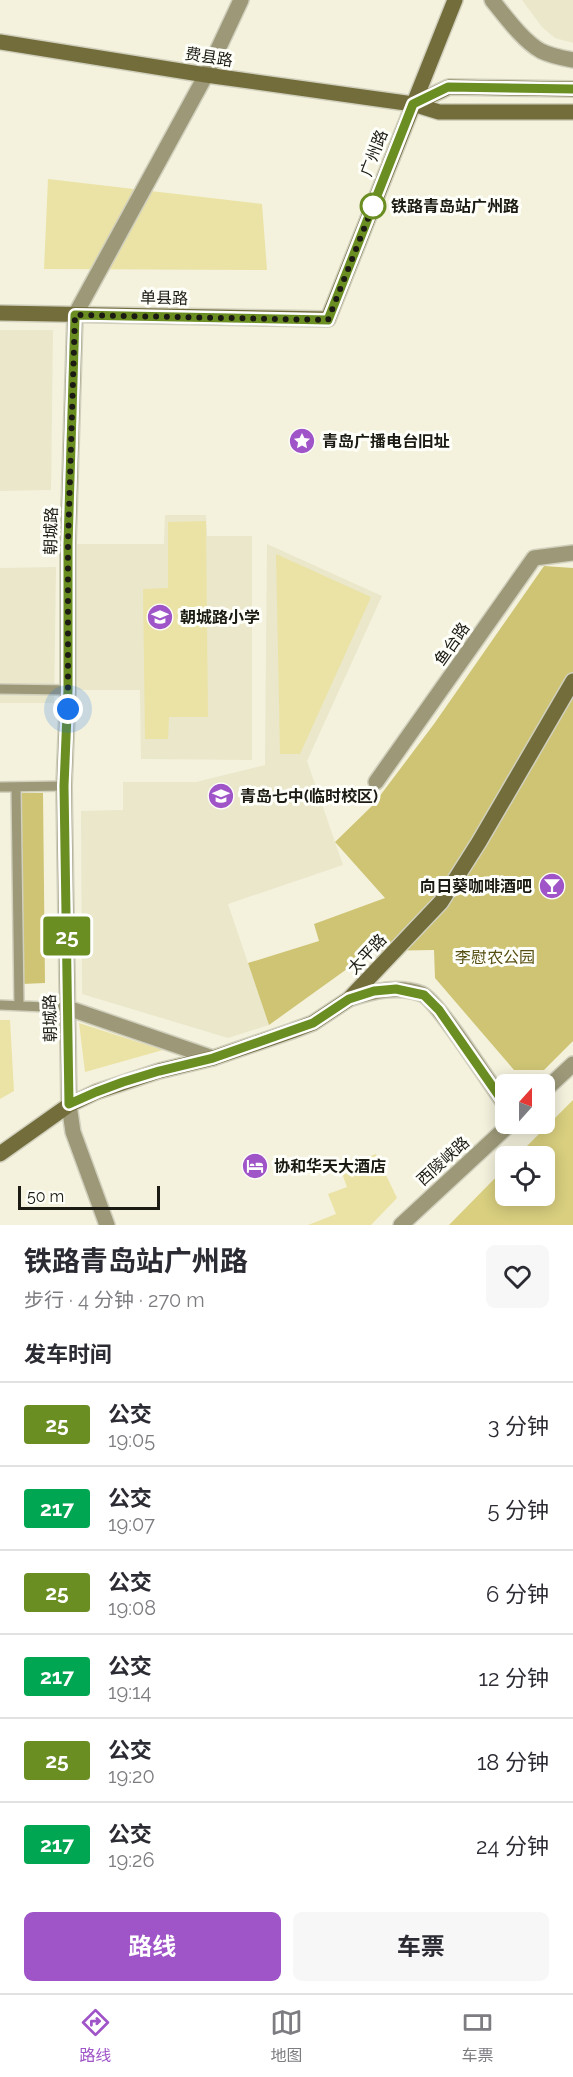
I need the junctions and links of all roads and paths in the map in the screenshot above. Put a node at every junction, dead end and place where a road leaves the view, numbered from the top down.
1 (241, 0) edge
2 (456, 0) edge
3 (492, 0) edge
4 (0, 42) edge
5 (573, 60) edge
6 (206, 75) junction
7 (573, 89) edge
8 (413, 104) junction
9 (573, 112) edge
10 (0, 314) edge
11 (75, 315) junction
12 (328, 320) joint
13 (573, 553) edge
14 (573, 681) edge
15 (0, 689) edge
16 (68, 690) junction
17 (376, 782) dead end
18 (16, 786) junction
19 (64, 786) junction
20 (0, 787) edge
21 (349, 999) junction
22 (0, 1005) edge
23 (19, 1005) junction
24 (68, 1008) junction
25 (213, 1058) junction
26 (573, 1064) edge
27 (555, 1081) edge
28 (495, 1090) edge
29 (69, 1104) junction
30 (499, 1134) edge
31 (0, 1154) edge
32 (106, 1225) edge
33 (401, 1225) edge

1 - 6 street, 朝城路
2 - 8 main road, 广州路
3 - 5 street
4 - 6 main road, 费县路
6 - 8 main road, 费县路
6 - 11 street, 朝城路
7 - 8 main road
8 - 9 main road, 费县路
8 - 12 main road, 广州路
10 - 11 main road, 单县路
11 - 12 main road, 单县路
11 - 16 street, 朝城路
13 - 17 street, 鱼台路
14 - 21 main road, 太平路
15 - 16 lane
16 - 19 street, 朝城路
18 - 19 lane
18 - 20 lane
18 - 23 lane
19 - 24 street, 朝城路
21 - 25 main road, 太平路
21 - 28 street
22 - 23 lane
23 - 24 lane
24 - 25 street
24 - 29 street, 朝城路
25 - 29 main road, 太平路
26 - 27 street
29 - 31 main road, 太平路
29 - 32 street, 朝城路
30 - 33 street, 西陵峡路

